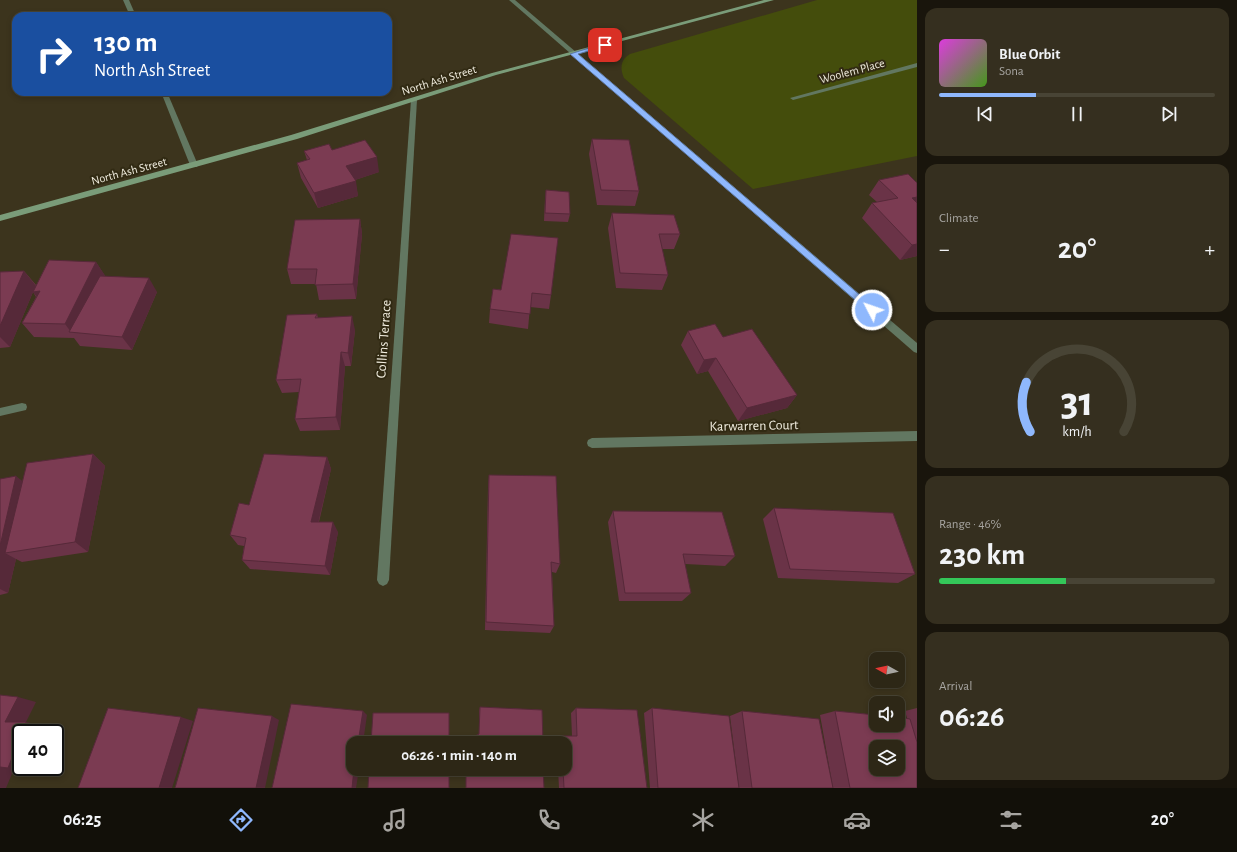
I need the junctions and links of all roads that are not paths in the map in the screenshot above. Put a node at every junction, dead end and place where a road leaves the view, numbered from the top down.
1 (126, 0) edge
2 (512, 0) edge
3 (771, 0) edge
4 (131, 12) edge
5 (573, 54) junction
6 (917, 65) edge
7 (166, 96) edge
8 (793, 98) dead end
9 (414, 100) junction
10 (194, 165) junction
11 (0, 218) edge
12 (917, 349) edge
13 (22, 407) dead end
14 (0, 412) edge
15 (917, 436) edge
16 (592, 444) dead end
17 (383, 580) dead end

1 - 4 street
2 - 5 street
3 - 5 main road, North Ash Street
5 - 9 main road, North Ash Street
5 - 12 street
6 - 8 street, Woolem Place
7 - 10 street
9 - 10 main road, North Ash Street
9 - 17 street, Collins Terrace
10 - 11 main road, North Ash Street
13 - 14 street
15 - 16 street, Karwarren Court

